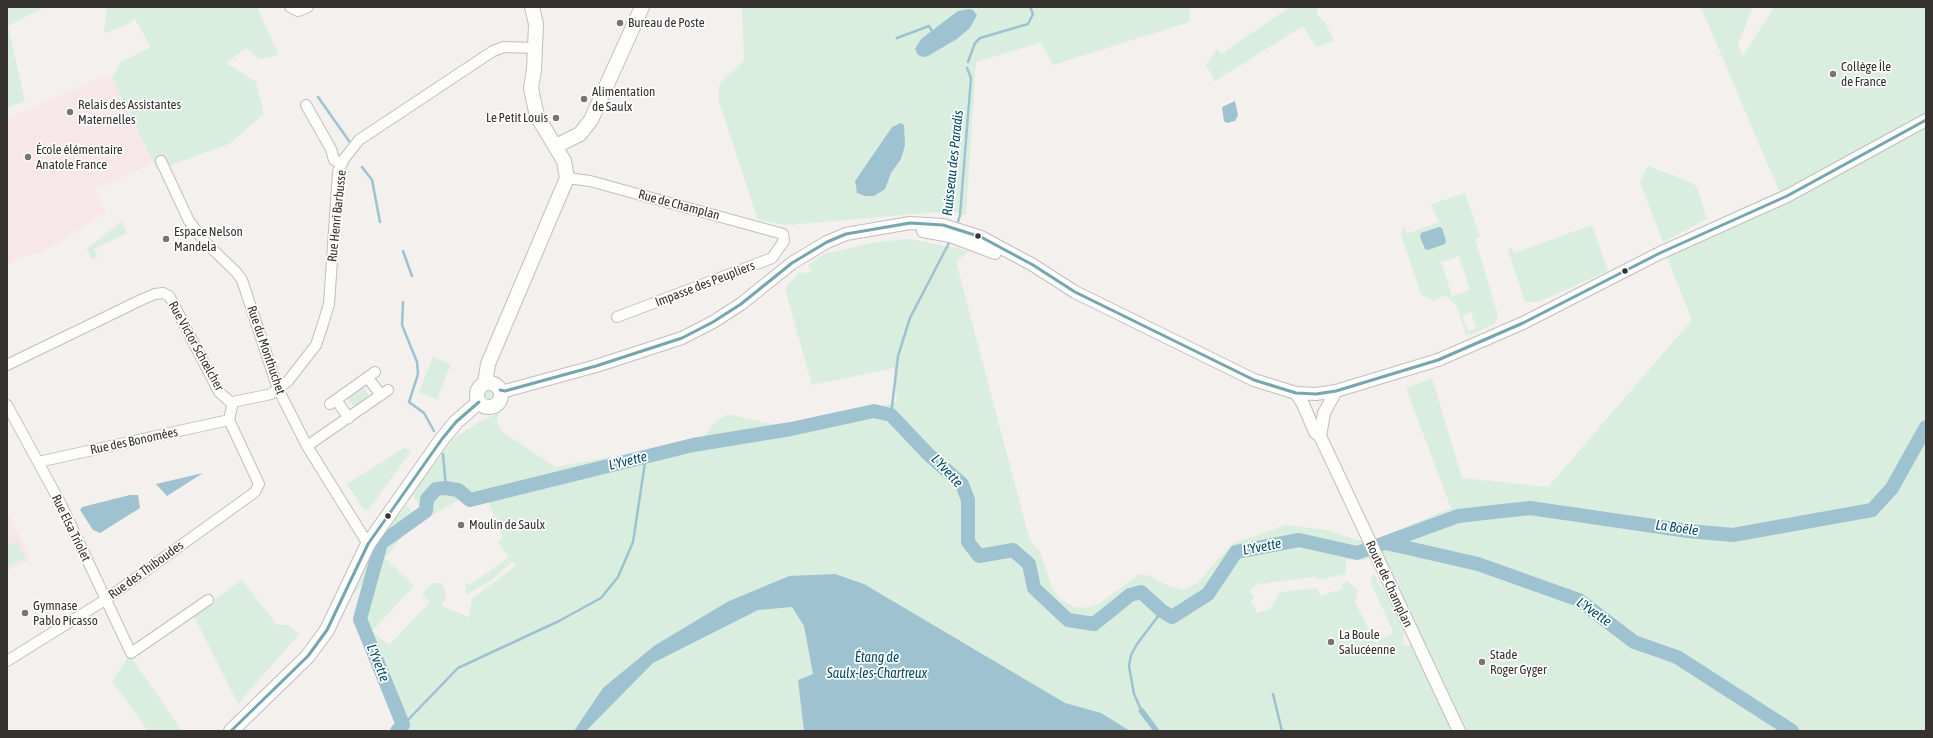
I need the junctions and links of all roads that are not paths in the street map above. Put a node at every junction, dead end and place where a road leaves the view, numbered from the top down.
1 (290, 7) edge
2 (308, 7) edge
3 (532, 7) edge
4 (642, 7) edge
5 (536, 48) junction
6 (306, 105) dead end
7 (1926, 120) edge
8 (556, 146) junction
9 (161, 161) dead end
10 (342, 164) junction
11 (567, 178) junction
12 (784, 241) joint
13 (617, 317) dead end
14 (7, 365) edge
15 (485, 383) junction
16 (278, 389) junction
17 (500, 390) junction
18 (1336, 391) junction
19 (1296, 393) junction
20 (233, 402) junction
21 (479, 402) junction
22 (7, 405) edge
23 (348, 418) junction
24 (229, 420) junction
25 (1320, 436) junction
26 (307, 446) junction
27 (38, 462) junction
28 (368, 544) junction
29 (105, 600) junction
30 (208, 600) dead end
31 (7, 661) edge
32 (231, 731) edge
33 (1459, 731) edge

1 - 2 street
3 - 5 main road
4 - 8 main road
5 - 8 main road
5 - 10 street, Rue Henri Barbusse
6 - 10 street
7 - 18 street
8 - 11 main road
9 - 16 street, Rue du Monthuchet
10 - 16 street, Rue Henri Barbusse
11 - 12 street, Rue de Champlan
11 - 15 main road
12 - 13 street, Impasse des Peupliers
14 - 20 street, Rue Victor Schœlcher
15 - 17 main road
15 - 21 main road
16 - 20 street, Rue Victor Schœlcher
16 - 26 street, Rue du Monthuchet
17 - 19 street
17 - 21 main road
18 - 19 street
18 - 25 street
19 - 25 street, Route de Champlan
20 - 24 street
21 - 28 main road
22 - 27 street, Rue Elsa Triolet
23 - 23 street
23 - 26 street
24 - 27 street, Rue des Bonomées
24 - 29 street, Rue des Thiboudes
25 - 33 street, Route de Champlan
26 - 28 street, Rue du Monthuchet
27 - 29 street, Rue Elsa Triolet
28 - 32 main road
29 - 30 street, Rue Elsa Triolet
29 - 31 street, Rue des Thiboudes

